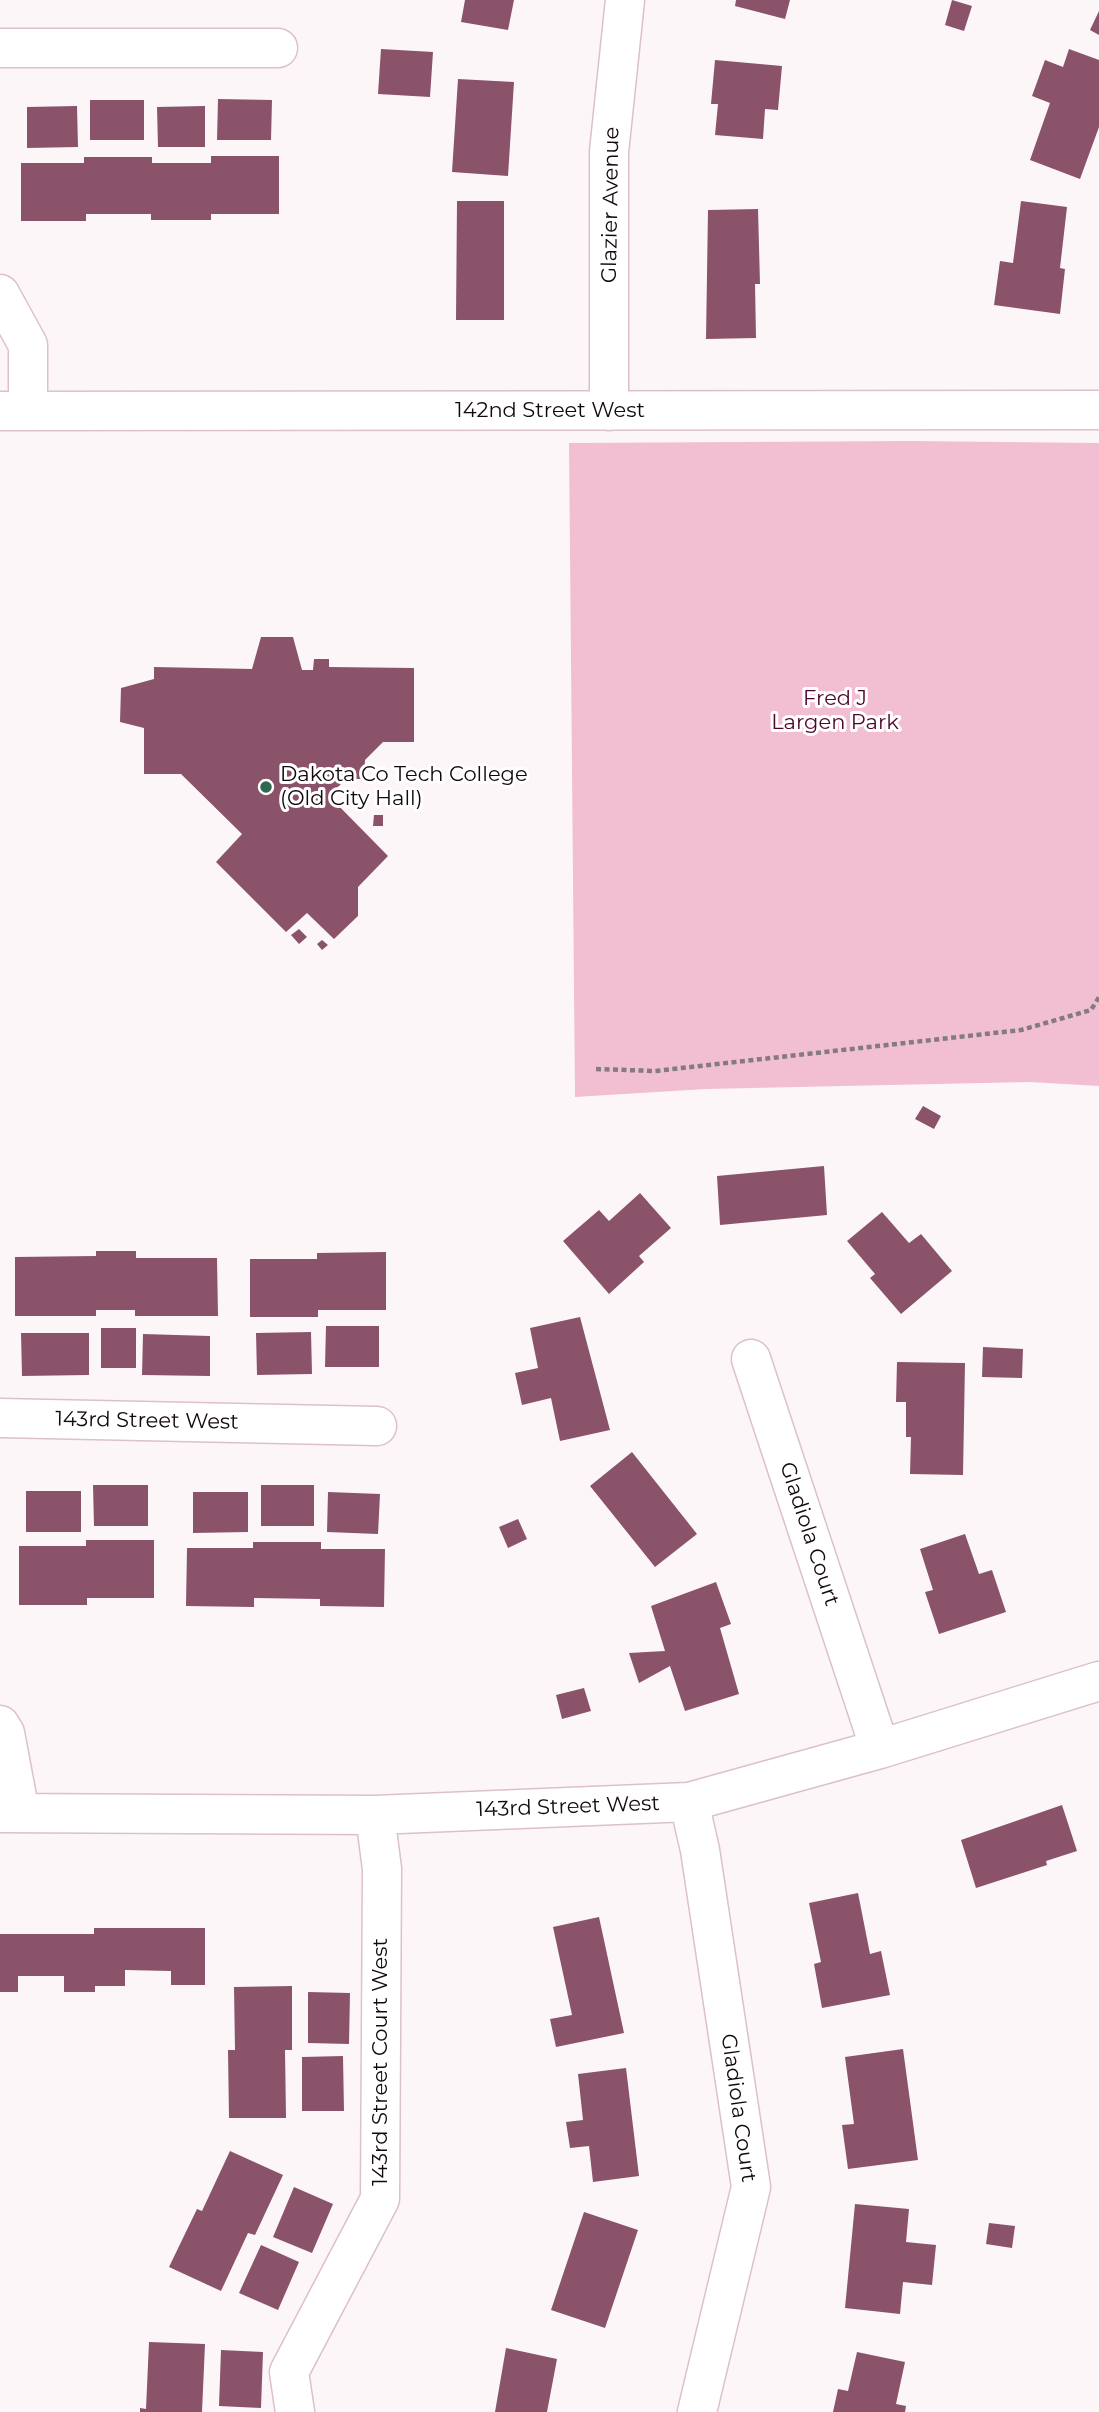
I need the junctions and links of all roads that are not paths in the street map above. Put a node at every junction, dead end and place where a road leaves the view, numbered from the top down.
1 (625, 0) edge
2 (0, 48) edge
3 (278, 48) dead end
4 (0, 294) edge
5 (1099, 410) edge
6 (14, 411) edge
7 (608, 411) junction
8 (751, 1359) dead end
9 (0, 1418) edge
10 (377, 1426) dead end
11 (1099, 1681) edge
12 (0, 1725) edge
13 (880, 1749) junction
14 (689, 1802) junction
15 (10, 1813) edge
16 (375, 1815) junction
17 (295, 2412) edge
18 (697, 2412) edge

1 - 7 street, Glazier Avenue
2 - 3 street
4 - 6 street
5 - 7 street, 142nd Street West
6 - 7 street, 142nd Street West
8 - 13 street, Gladiola Court
9 - 10 street, 143rd Street West
11 - 13 street, 143rd Street West
12 - 15 street, 143rd Street West
13 - 14 street, 143rd Street West
14 - 16 street, 143rd Street West
14 - 18 street, Gladiola Court
15 - 16 street, 143rd Street West
16 - 17 street, 143rd Street Court West

